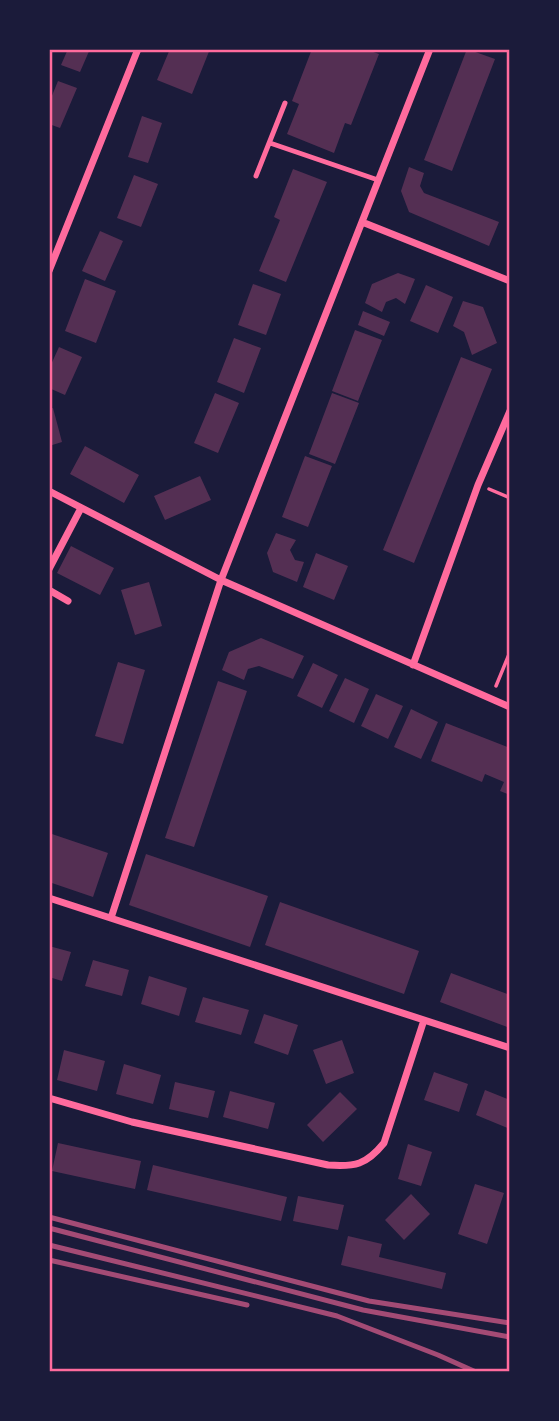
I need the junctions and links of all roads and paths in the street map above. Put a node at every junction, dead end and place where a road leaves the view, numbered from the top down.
1 (138, 49) edge
2 (430, 49) edge
3 (285, 103) dead end
4 (270, 143) junction
5 (257, 176) dead end
6 (378, 180) junction
7 (362, 222) junction
8 (49, 271) edge
9 (510, 281) edge
10 (510, 411) edge
11 (478, 485) junction
12 (49, 491) edge
13 (510, 498) edge
14 (81, 508) junction
15 (49, 569) edge
16 (221, 580) junction
17 (49, 590) edge
18 (68, 601) dead end
19 (510, 652) edge
20 (413, 665) junction
21 (490, 699) junction
22 (510, 707) edge
23 (49, 898) edge
24 (111, 918) junction
25 (424, 1020) junction
26 (510, 1048) edge
27 (49, 1098) edge

1 - 8 street
2 - 6 street
3 - 4 lane
4 - 5 lane
4 - 6 lane
6 - 7 street
7 - 9 street
7 - 16 street
10 - 11 street
11 - 13 path
11 - 20 street
12 - 14 street
14 - 15 street
14 - 16 street
16 - 20 street
16 - 24 street
17 - 18 street
19 - 21 path
20 - 21 street
21 - 22 street
23 - 24 street
24 - 25 street
25 - 26 street
25 - 27 street

